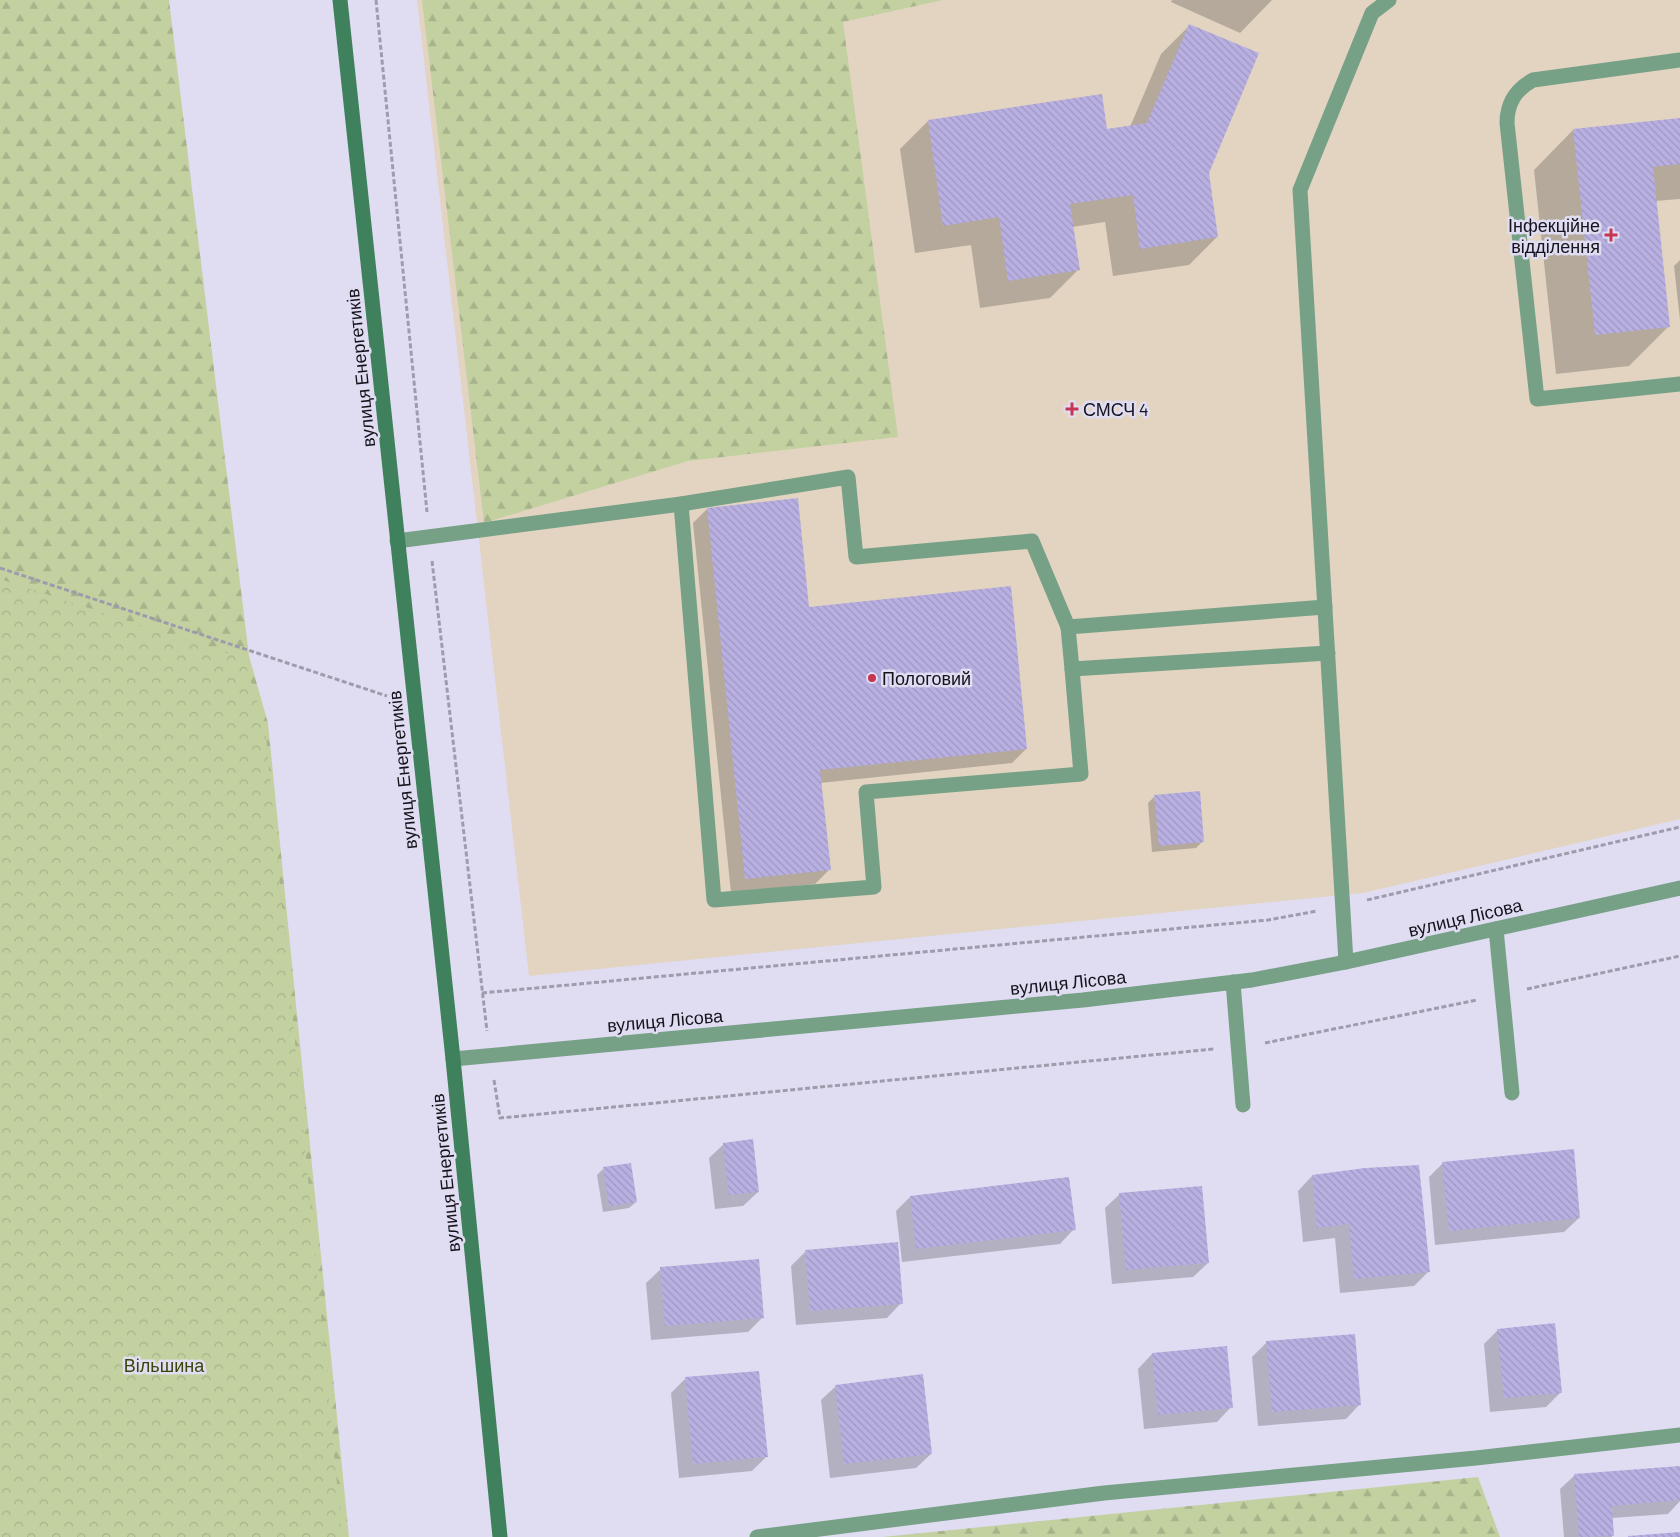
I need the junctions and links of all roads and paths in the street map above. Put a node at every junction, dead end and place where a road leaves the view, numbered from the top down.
1 (340, 0) edge
2 (376, 0) edge
3 (1390, 0) edge
4 (1680, 60) edge
5 (1680, 384) edge
6 (682, 504) junction
7 (430, 537) junction
8 (397, 541) junction
9 (0, 568) edge
10 (1325, 607) junction
11 (1068, 627) junction
12 (1328, 653) junction
13 (1072, 668) junction
14 (414, 705) junction
15 (1680, 826) edge
16 (1680, 888) edge
17 (1343, 906) junction
18 (1496, 929) junction
19 (1680, 956) edge
20 (1346, 962) junction
21 (1233, 982) junction
22 (482, 993) junction
23 (1503, 994) junction
24 (1239, 1046) junction
25 (490, 1055) junction
26 (452, 1059) junction
27 (1512, 1093) dead end
28 (1243, 1105) dead end
29 (1680, 1435) edge
30 (500, 1537) edge
31 (757, 1537) edge

1 - 8 main road, вулиця Енергетиків
2 - 7 path
3 - 10 street
4 - 5 street
6 - 7 street
6 - 11 street
6 - 13 street
7 - 8 street
7 - 22 path
8 - 14 main road, вулиця Енергетиків
9 - 14 path
10 - 11 street
10 - 12 street
11 - 13 street
12 - 13 street
12 - 17 street
14 - 26 main road, вулиця Енергетиків
15 - 17 path
16 - 18 street, вулиця Лісова
17 - 20 street
17 - 22 path
18 - 20 street, вулиця Лісова
18 - 23 street
19 - 23 path
20 - 21 street, вулиця Лісова
21 - 24 street
21 - 25 street, вулиця Лісова
22 - 25 path
23 - 24 path
23 - 27 street
24 - 25 path
24 - 28 street
25 - 26 street, вулиця Лісова
26 - 30 main road, вулиця Енергетиків
29 - 31 street

